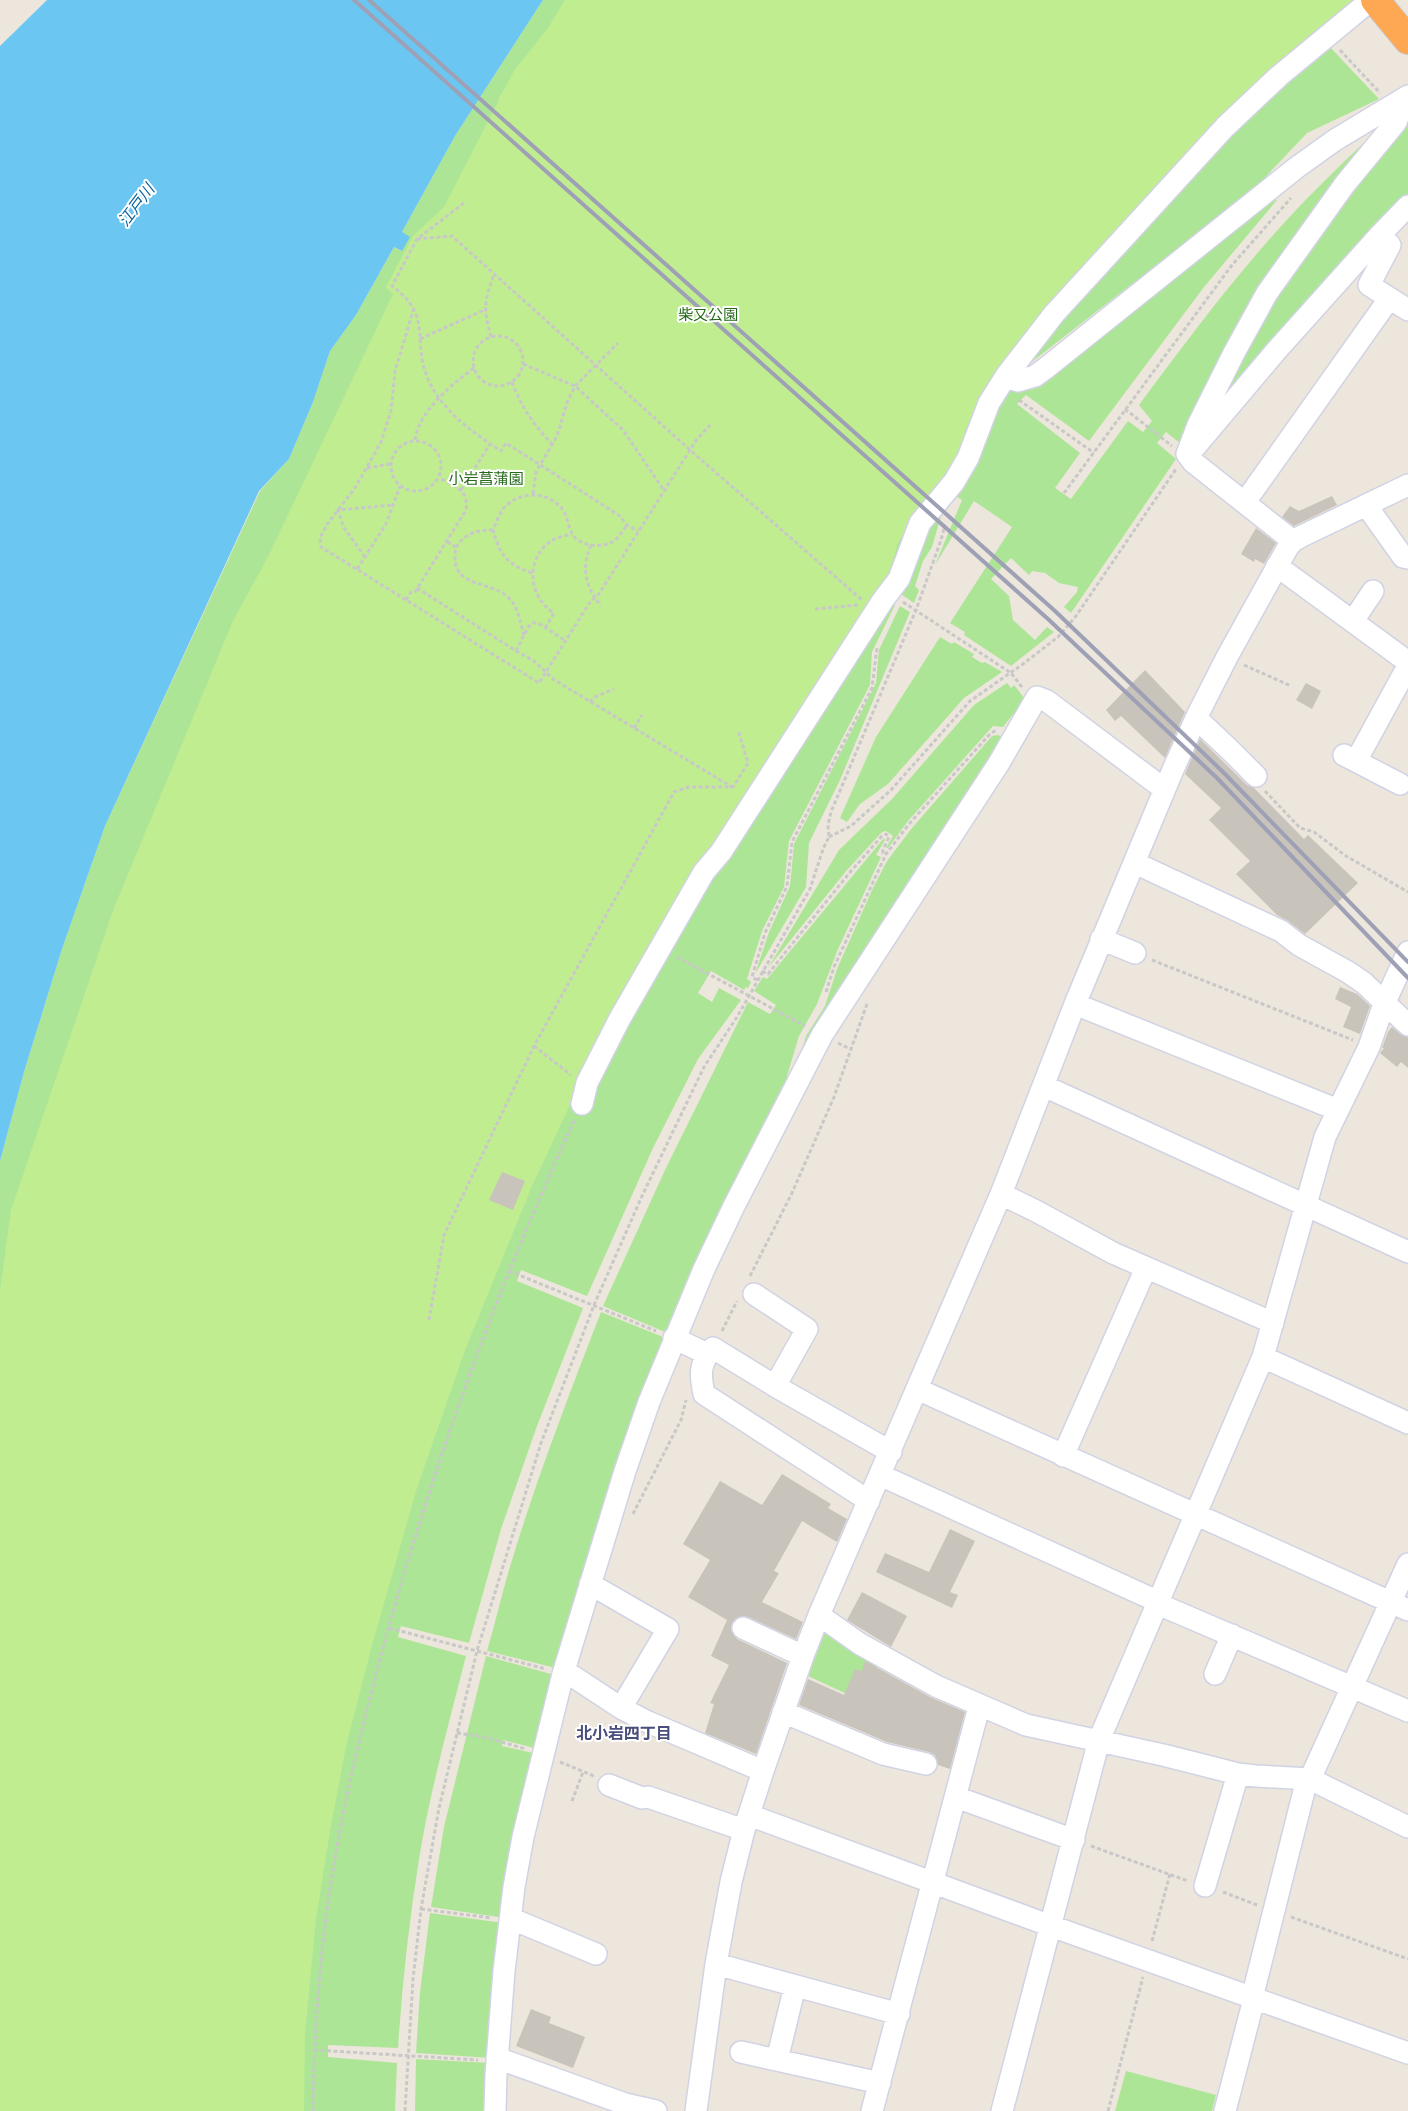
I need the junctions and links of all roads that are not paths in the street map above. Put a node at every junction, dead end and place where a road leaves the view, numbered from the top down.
1 (1371, 0) edge
2 (1375, 0) edge
3 (1408, 40) edge
4 (1407, 97) edge
5 (1408, 206) edge
6 (1408, 226) edge
7 (1384, 241) junction
8 (1389, 299) junction
9 (1408, 310) edge
10 (1006, 376) junction
11 (1180, 455) junction
12 (1408, 485) edge
13 (1245, 502) junction
14 (1366, 505) junction
15 (1293, 541) junction
16 (1408, 558) edge
17 (1278, 566) junction
18 (1373, 591) dead end
19 (1353, 620) junction
20 (1408, 664) edge
21 (1196, 718) junction
22 (1256, 776) road end
23 (1400, 784) dead end
24 (1164, 789) junction
25 (1135, 863) junction
26 (1101, 939) junction
27 (1408, 952) edge
28 (1135, 953) road end
29 (1075, 1004) junction
30 (1384, 1004) junction
31 (1408, 1025) edge
32 (1044, 1086) junction
33 (582, 1104) road end
34 (1338, 1110) junction
35 (1001, 1194) junction
36 (1306, 1205) junction
37 (1408, 1252) edge
38 (1146, 1268) junction
39 (754, 1294) dead end
40 (1273, 1323) junction
41 (667, 1335) junction
42 (1263, 1357) junction
43 (704, 1364) junction
44 (775, 1386) junction
45 (917, 1389) junction
46 (1408, 1423) edge
47 (891, 1452) junction
48 (1063, 1456) junction
49 (880, 1475) junction
50 (869, 1502) junction
51 (1196, 1514) junction
52 (1408, 1564) edge
53 (590, 1584) junction
54 (1158, 1603) junction
55 (1399, 1606) edge
56 (819, 1615) junction
57 (743, 1628) dead end
58 (1232, 1635) junction
59 (803, 1656) junction
60 (557, 1672) junction
61 (1215, 1674) dead end
62 (1352, 1687) junction
63 (979, 1706) junction
64 (621, 1708) junction
65 (1408, 1711) edge
66 (783, 1712) junction
67 (1099, 1740) junction
68 (926, 1764) dead end
69 (763, 1771) junction
70 (1238, 1774) junction
71 (1309, 1779) junction
72 (609, 1785) road end
73 (956, 1797) junction
74 (747, 1822) junction
75 (1408, 1827) edge
76 (1074, 1840) junction
77 (932, 1882) junction
78 (1205, 1886) road end
79 (502, 1920) junction
80 (1051, 1926) junction
81 (596, 1954) dead end
82 (716, 1964) junction
83 (795, 1986) junction
84 (1253, 1998) junction
85 (899, 2014) junction
86 (741, 2052) dead end
87 (1408, 2053) edge
88 (489, 2059) junction
89 (777, 2060) junction
90 (880, 2083) junction
91 (495, 2111) edge
92 (656, 2111) edge
93 (696, 2111) edge
94 (872, 2111) edge
95 (1002, 2111) edge
96 (1225, 2111) edge

1 - 10 street
2 - 3 highway
4 - 10 street
4 - 11 street
5 - 7 street
6 - 7 street
7 - 8 street
7 - 11 street
8 - 9 street
8 - 13 street
10 - 33 street
11 - 13 street
12 - 14 street
13 - 15 street
14 - 15 street
14 - 16 street
15 - 17 street
17 - 19 street
17 - 21 street
18 - 19 street
19 - 20 street
20 - 23 street
21 - 22 street
21 - 24 street
24 - 25 street
24 - 41 street
25 - 26 street
25 - 30 street
26 - 28 street
26 - 29 street
27 - 30 street
29 - 32 street
29 - 34 street
30 - 31 street
30 - 34 street
32 - 35 street
32 - 36 street
34 - 36 street
35 - 38 street
35 - 45 street
36 - 37 street
36 - 40 street
38 - 40 street
38 - 48 street
39 - 44 street
40 - 42 street
41 - 43 street
41 - 53 street
42 - 46 street
42 - 51 street
43 - 44 street
43 - 50 street
44 - 47 street
45 - 47 street
45 - 48 street
47 - 49 street
48 - 51 street
49 - 50 street
49 - 54 street
50 - 56 street
51 - 54 street
51 - 55 street
52 - 55 street
53 - 60 street
53 - 64 street
54 - 58 street
54 - 67 street
55 - 62 street
56 - 59 street
56 - 63 street
57 - 59 street
58 - 61 street
58 - 62 street
59 - 66 street
60 - 64 street
60 - 79 street
62 - 65 street
62 - 71 street
63 - 67 street
63 - 73 street
64 - 69 street
66 - 68 street
66 - 69 street
67 - 70 street
67 - 76 street
69 - 74 street
70 - 71 street
70 - 78 street
71 - 75 street
71 - 84 street
72 - 74 street
73 - 76 street
73 - 77 street
74 - 77 street
74 - 82 street
76 - 80 street
77 - 80 street
77 - 85 street
79 - 81 street
79 - 88 street
80 - 84 street
80 - 95 street
82 - 83 street
82 - 93 street
83 - 85 street
83 - 89 street
84 - 87 street
84 - 96 street
85 - 90 street
86 - 89 street
88 - 91 street
88 - 92 street
89 - 90 street
90 - 94 street

